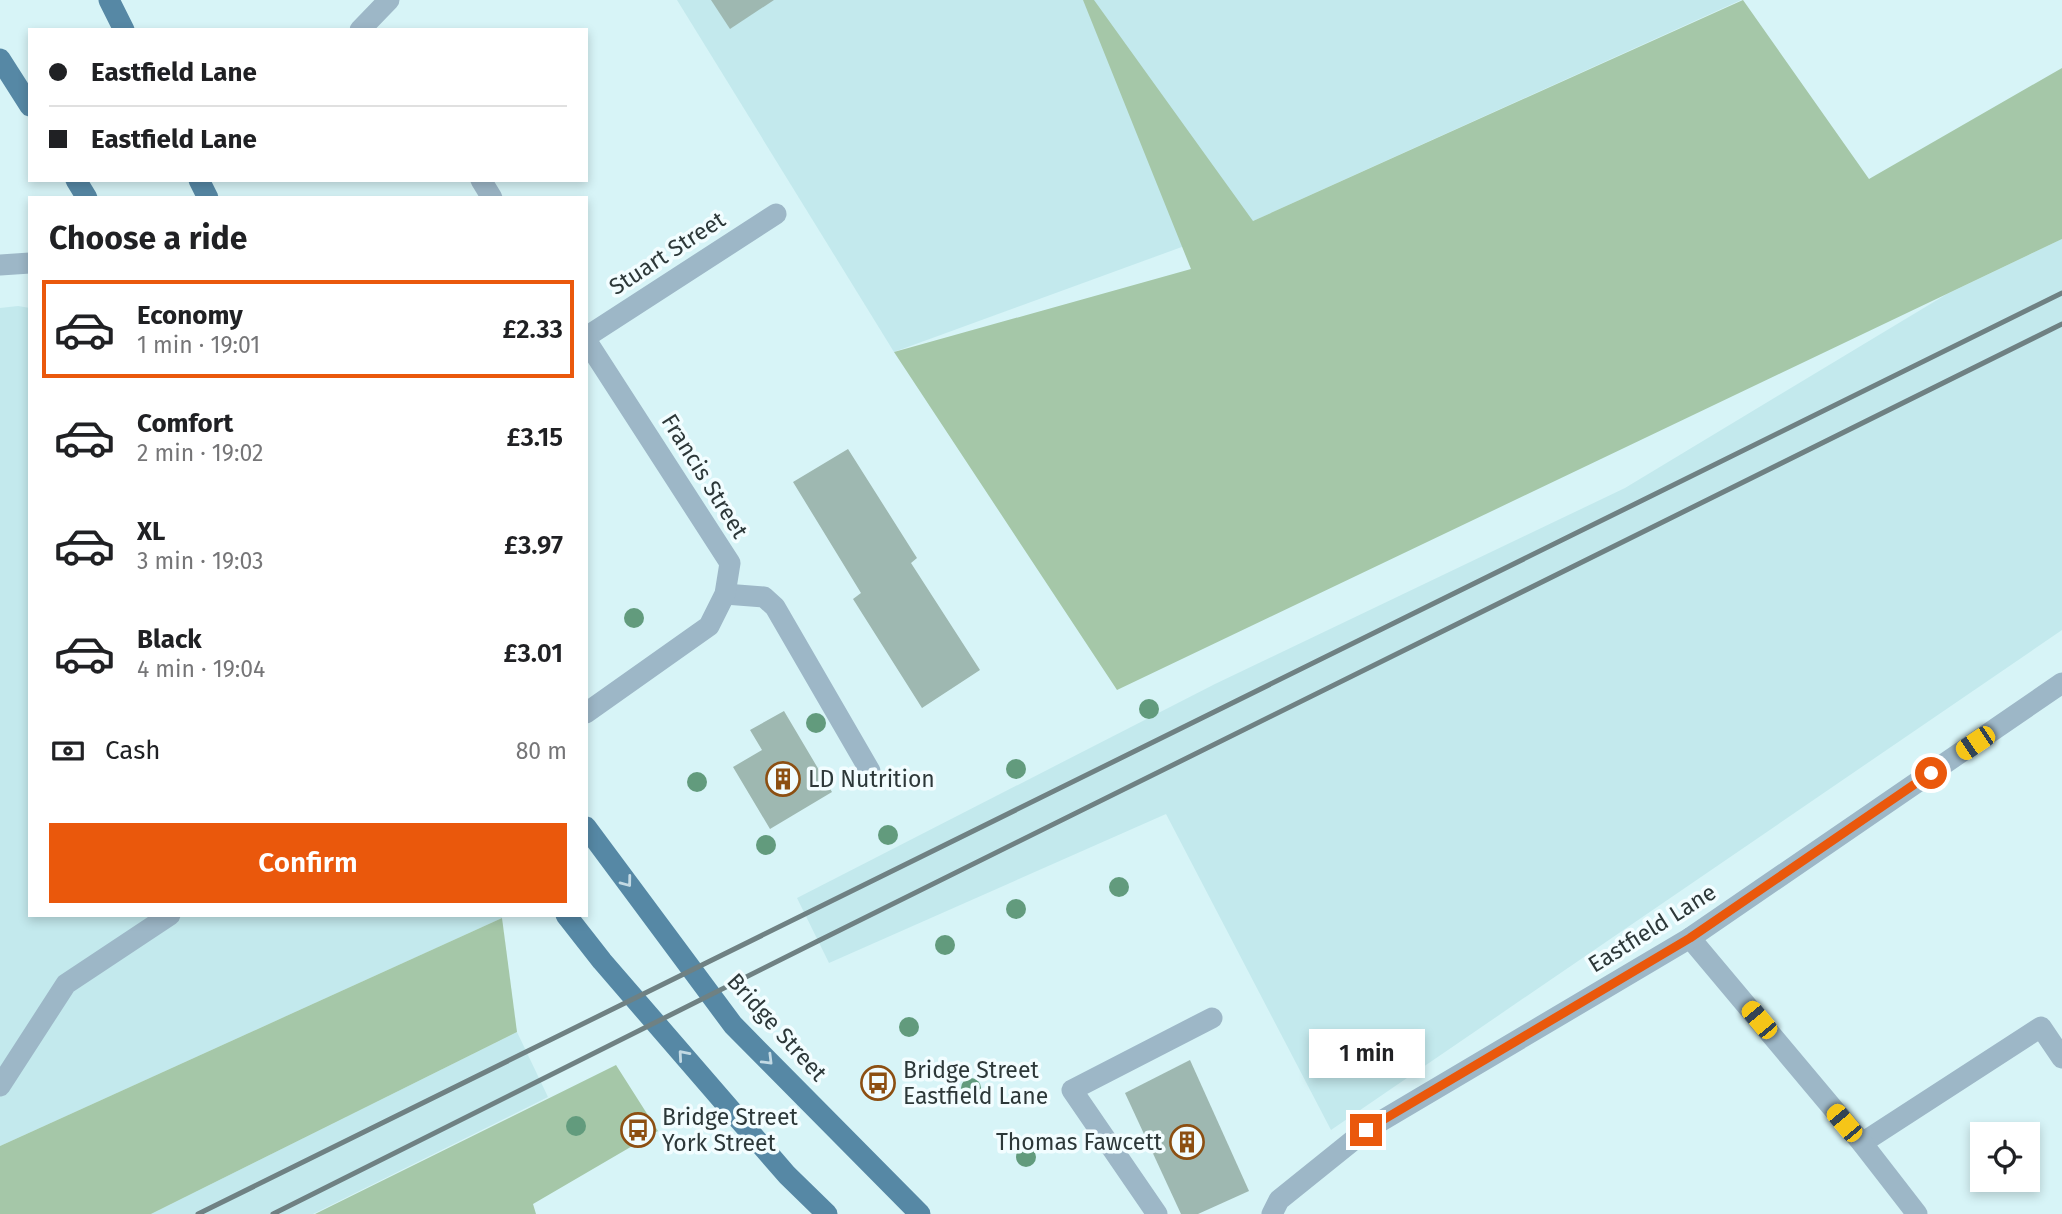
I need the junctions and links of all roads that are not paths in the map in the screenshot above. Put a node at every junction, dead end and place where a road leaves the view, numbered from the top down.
1 (109, 0) edge
2 (389, 0) edge
3 (371, 25) edge
4 (123, 28) edge
5 (0, 59) edge
6 (28, 103) edge
7 (775, 214) dead end
8 (28, 263) edge
9 (0, 265) edge
10 (588, 338) edge
11 (588, 342) edge
12 (725, 594) junction
13 (2062, 683) edge
14 (588, 712) edge
15 (870, 771) dead end
16 (588, 830) edge
17 (167, 917) edge
18 (568, 917) edge
19 (1690, 938) junction
20 (1212, 1018) dead end
21 (2062, 1058) edge
22 (0, 1086) edge
23 (1862, 1143) junction
24 (827, 1214) edge
25 (920, 1214) edge
26 (1157, 1214) edge
27 (1272, 1214) edge
28 (1917, 1214) edge

1 - 4 main road
2 - 3 street
5 - 6 main road
7 - 10 street, Stuart Street
8 - 9 street
11 - 12 street, Francis Street
12 - 14 street, Francis Street
12 - 15 street
13 - 19 street, Eastfield Lane
16 -> 25 main road, Bridge Street
17 - 22 street
24 -> 18 main road
19 - 23 street
19 - 27 street, Eastfield Lane
20 - 26 street
21 - 23 street
23 - 28 street

